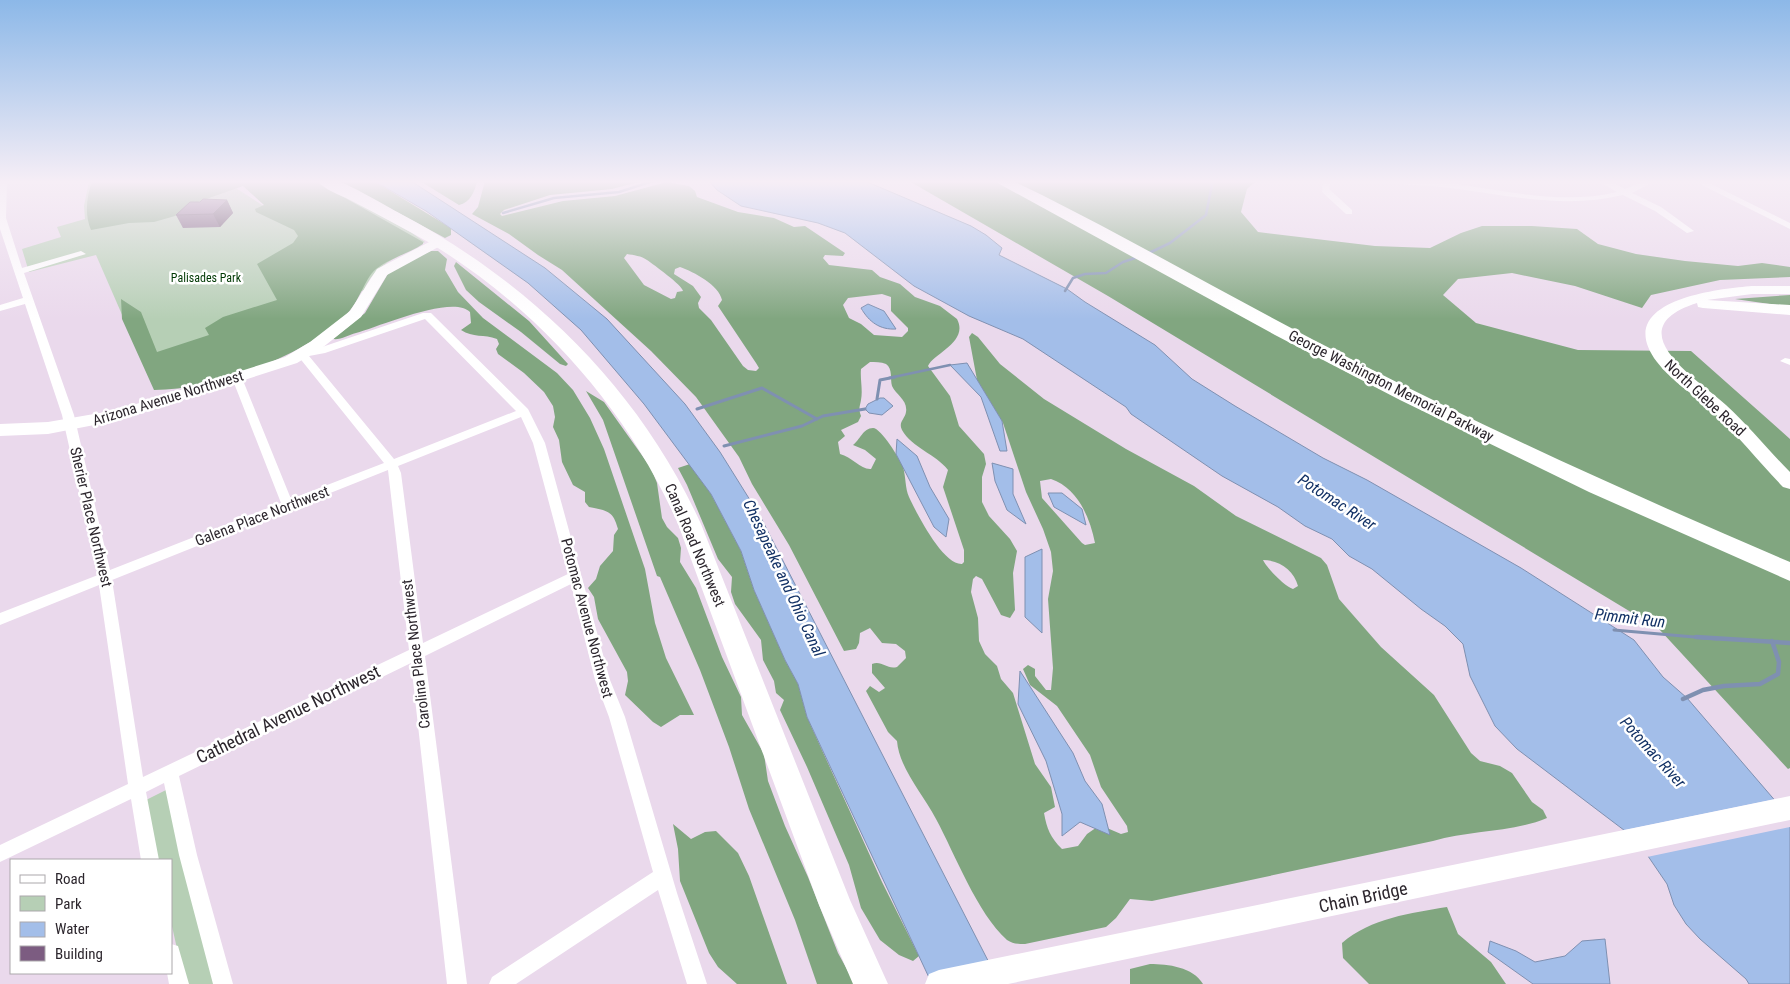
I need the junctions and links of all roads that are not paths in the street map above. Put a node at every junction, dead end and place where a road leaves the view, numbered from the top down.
1 (4, 227) edge
2 (409, 227) edge
3 (1099, 227) edge
4 (1685, 227) edge
5 (1690, 231) dead end
6 (437, 242) junction
7 (81, 254) dead end
8 (18, 272) junction
9 (1790, 289) edge
10 (28, 300) junction
11 (1674, 306) junction
12 (0, 308) edge
13 (1790, 310) edge
14 (427, 315) joint
15 (302, 354) junction
16 (238, 378) junction
17 (524, 412) junction
18 (70, 426) junction
19 (0, 430) edge
20 (392, 464) junction
21 (1790, 483) edge
22 (288, 506) junction
23 (1744, 548) junction
24 (1790, 563) edge
25 (1790, 572) edge
26 (576, 576) junction
27 (106, 577) junction
28 (0, 619) edge
29 (416, 653) junction
30 (170, 771) junction
31 (136, 788) junction
32 (1783, 810) edge
33 (0, 854) edge
34 (150, 859) edge
35 (663, 876) junction
36 (172, 957) edge
37 (179, 984) edge
38 (223, 984) edge
39 (457, 984) edge
40 (499, 984) edge
41 (697, 984) edge
42 (871, 984) edge
43 (940, 984) edge

1 - 8 street, Sherier Place Northwest
2 - 6 highway, Canal Road Northwest
3 - 23 highway, George Washington Memorial Parkway
4 - 5 street
6 - 15 main road, Arizona Avenue Northwest
6 - 42 highway, Canal Road Northwest
7 - 8 street
8 - 10 street, Sherier Place Northwest
9 - 11 main road, North Glebe Road
10 - 12 street
10 - 18 street, Sherier Place Northwest
11 - 13 main road
11 - 21 main road, North Glebe Road
14 - 15 street, Arizona Avenue Northwest
14 - 17 street, Potomac Avenue Northwest
15 - 16 main road, Arizona Avenue Northwest
15 - 20 street, Carolina Place Northwest
16 - 18 main road, Arizona Avenue Northwest
16 - 22 street
17 - 20 street, Galena Place Northwest
17 - 26 street, Potomac Avenue Northwest
18 - 19 main road, Arizona Avenue Northwest
18 - 27 street, Sherier Place Northwest
20 - 22 street, Galena Place Northwest
20 - 29 street, Carolina Place Northwest
22 - 27 street, Galena Place Northwest
23 - 24 highway, George Washington Memorial Parkway
23 - 25 highway, George Washington Memorial Parkway
26 - 29 street, Cathedral Avenue Northwest
26 - 35 street, Potomac Avenue Northwest
27 - 28 street, Galena Place Northwest
27 - 31 street, Sherier Place Northwest
29 - 30 street, Cathedral Avenue Northwest
29 - 39 street, Carolina Place Northwest
30 - 31 street, Cathedral Avenue Northwest
30 - 38 street
31 - 33 street, Cathedral Avenue Northwest
31 - 34 street, Sherier Place Northwest
32 - 43 main road, Chain Bridge
35 - 40 street
35 - 41 street, Potomac Avenue Northwest
36 - 37 street

